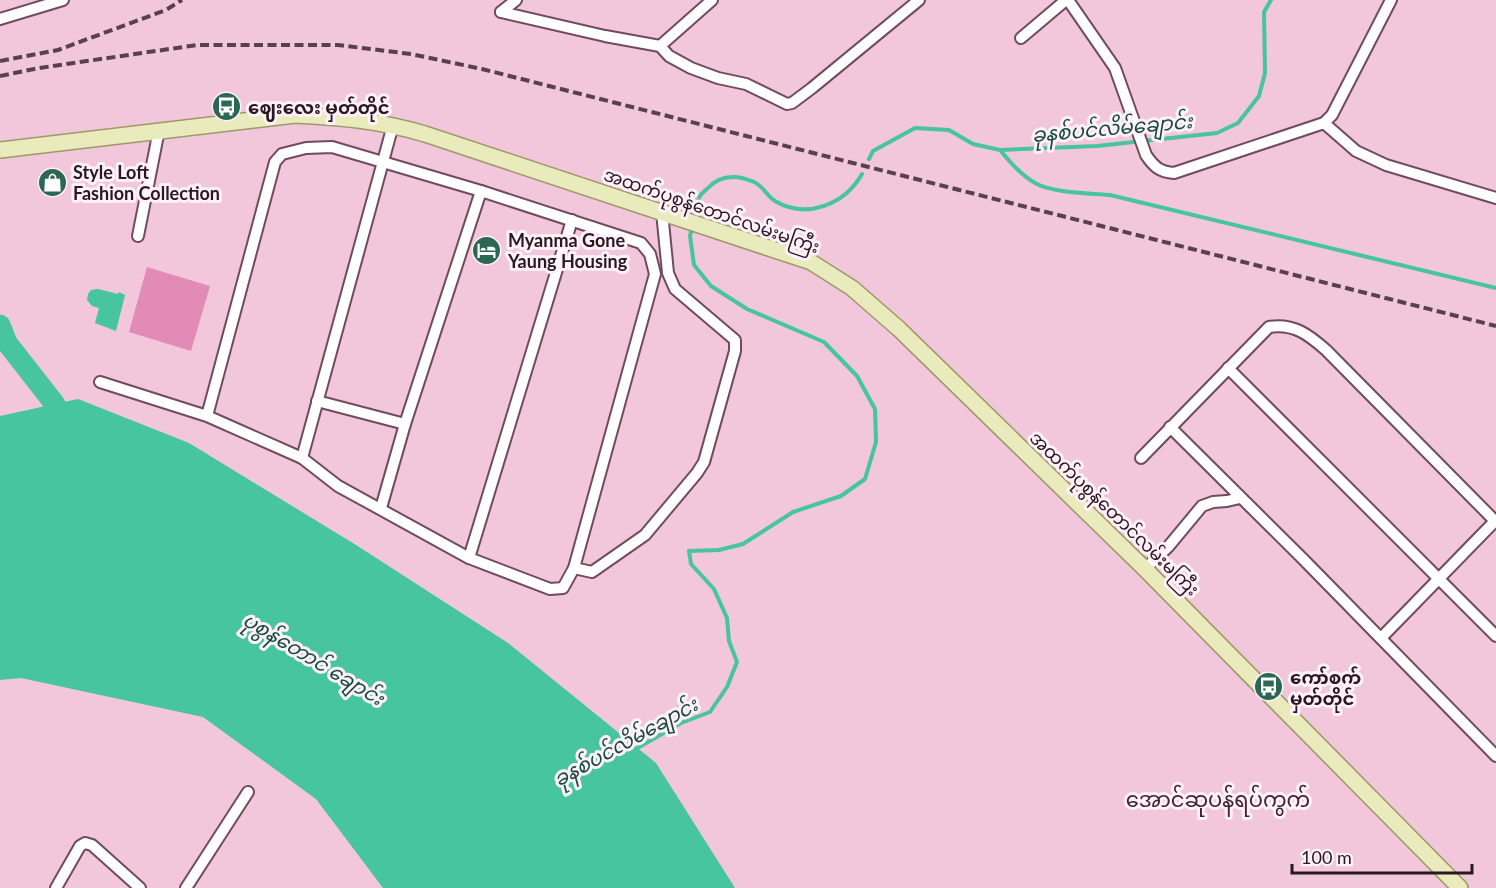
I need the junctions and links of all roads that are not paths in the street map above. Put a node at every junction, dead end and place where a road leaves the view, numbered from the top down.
1 (63, 0) edge
2 (516, 0) edge
3 (712, 0) edge
4 (919, 0) edge
5 (1067, 0) edge
6 (1391, 0) edge
7 (0, 19) edge
8 (1021, 38) dead end
9 (660, 46) junction
10 (1324, 123) junction
11 (393, 125) junction
12 (159, 130) junction
13 (0, 150) edge
14 (383, 162) junction
15 (481, 191) junction
16 (1496, 198) edge
17 (662, 212) junction
18 (572, 220) junction
19 (138, 236) dead end
20 (1228, 368) junction
21 (100, 382) dead end
22 (317, 401) junction
23 (207, 416) junction
24 (405, 424) junction
25 (1170, 427) junction
26 (302, 458) junction
27 (1141, 458) dead end
28 (1240, 498) junction
29 (381, 508) junction
30 (1496, 522) edge
31 (469, 558) junction
32 (574, 568) junction
33 (1145, 569) junction
34 (1438, 579) junction
35 (1496, 636) edge
36 (1381, 638) junction
37 (1496, 756) edge
38 (248, 792) dead end
39 (56, 888) edge
40 (140, 888) edge
41 (186, 888) edge
42 (1460, 888) edge

1 - 7 street
2 - 9 street
3 - 9 street
4 - 9 street
5 - 8 street
5 - 10 street
6 - 10 street
10 - 16 street
11 - 12 main road, အထက်ပုစွန်တောင်လမ်းမကြီး
11 - 14 street
11 - 17 main road, အထက်ပုစွန်တောင်လမ်းမကြီး
12 - 13 main road, အထက်ပုစွန်တောင်လမ်းမကြီး
12 - 19 street
14 - 15 street
14 - 22 street
14 - 23 street
15 - 18 street
15 - 24 street
17 - 32 street
17 - 33 main road, အထက်ပုစွန်တောင်လမ်းမကြီး
18 - 31 street
18 - 32 street
20 - 25 street
20 - 30 street
20 - 34 street
21 - 23 street
22 - 24 street
22 - 26 street
23 - 26 street
24 - 29 street
25 - 27 street
25 - 28 street
26 - 29 street
28 - 33 street
28 - 36 street
29 - 31 street
30 - 34 street
31 - 32 street
33 - 42 main road, အထက်ပုစွန်တောင်လမ်းမကြီး
34 - 35 street
34 - 36 street
36 - 37 street
38 - 41 street
39 - 40 street

